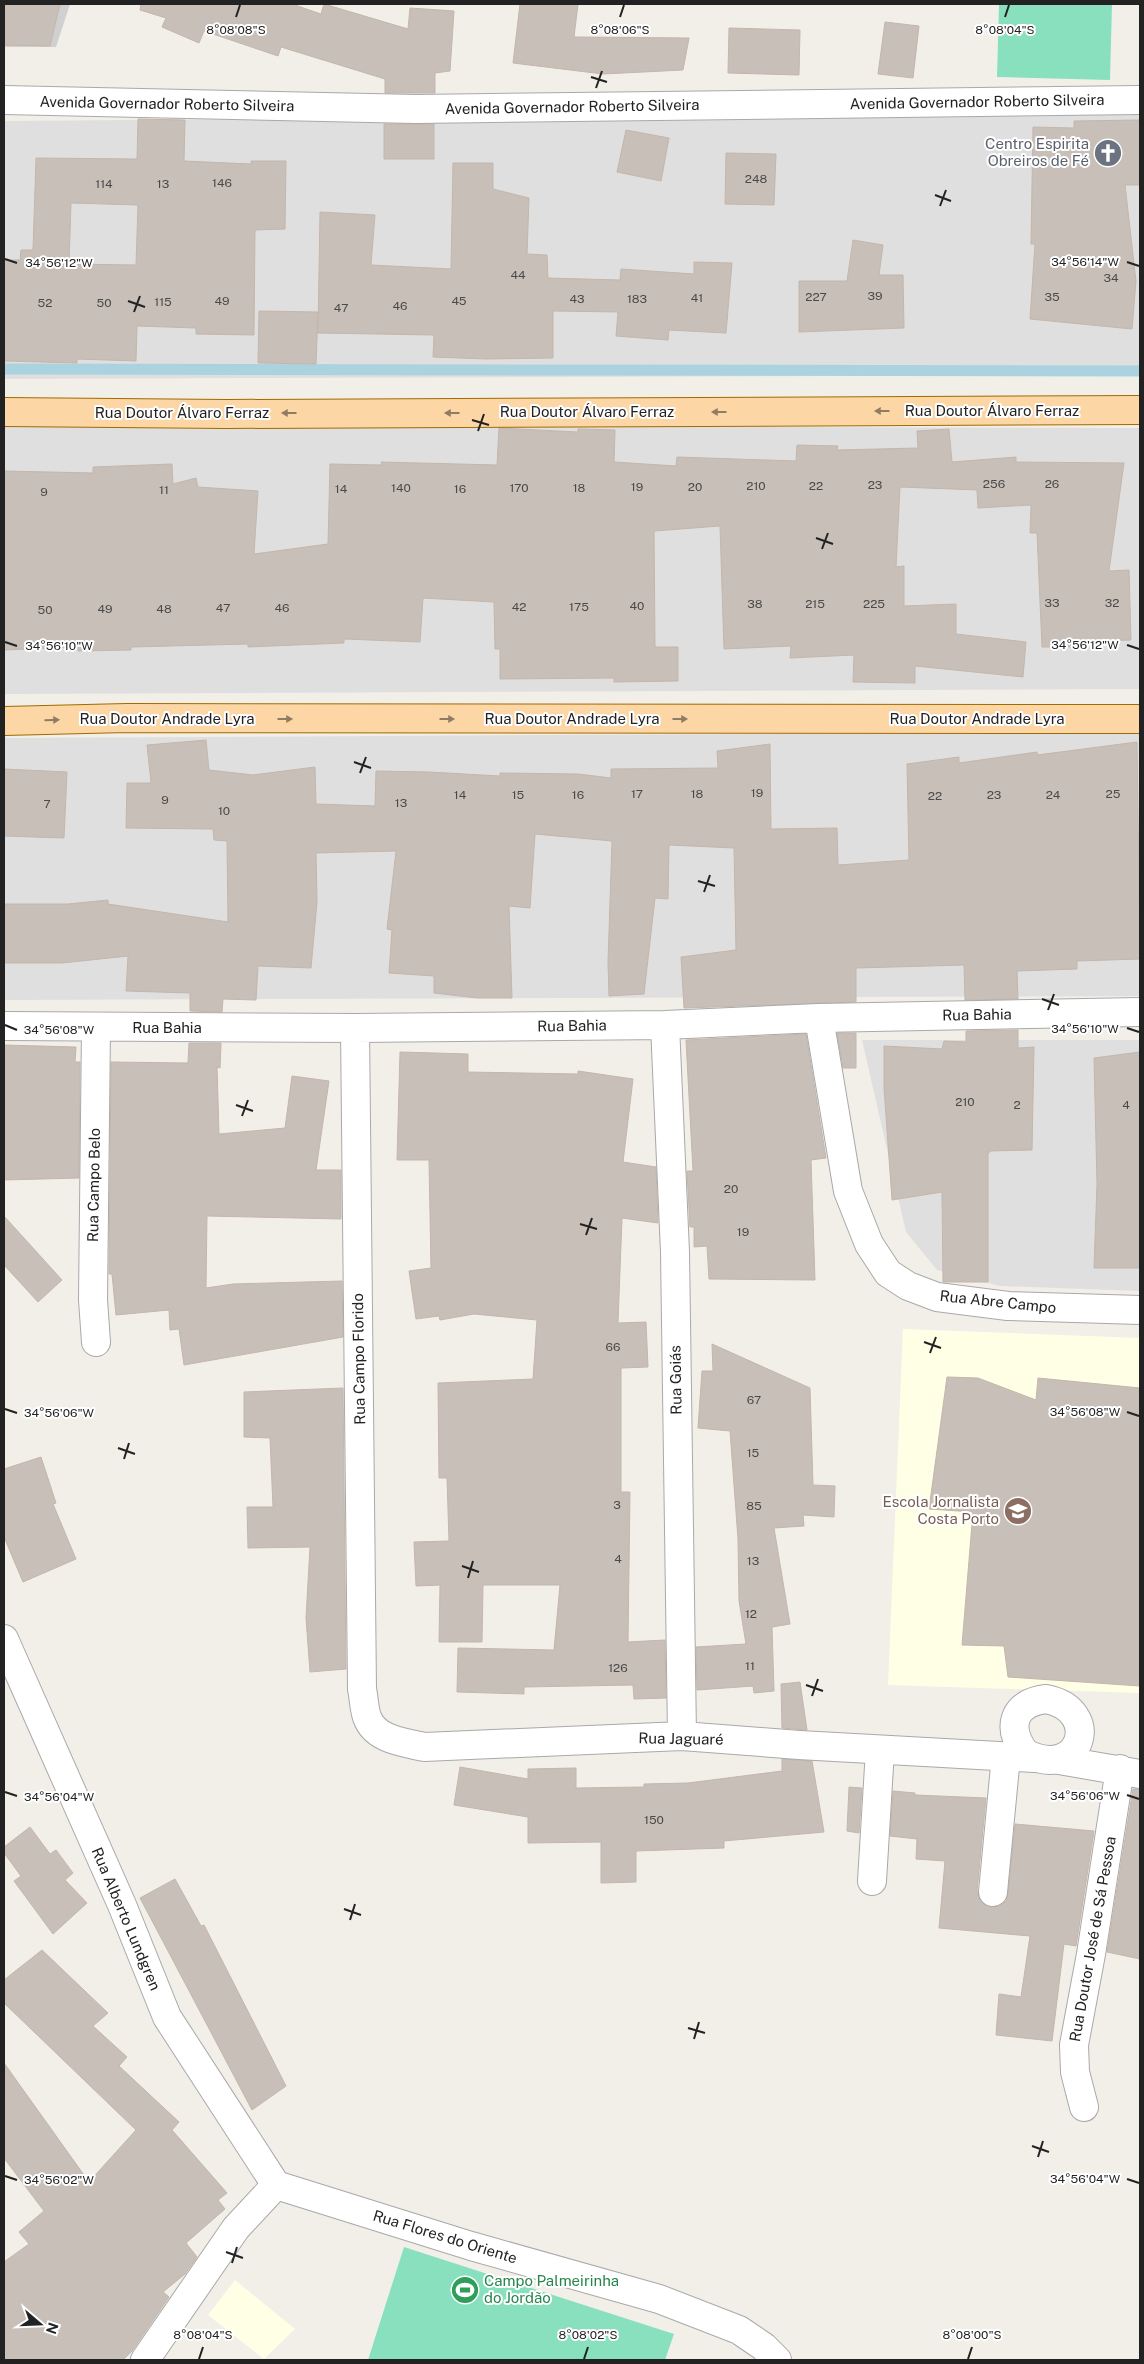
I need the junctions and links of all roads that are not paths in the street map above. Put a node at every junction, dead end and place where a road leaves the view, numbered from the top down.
1 (4, 100) edge
2 (1140, 100) edge
3 (1140, 410) edge
4 (4, 412) edge
5 (1140, 719) edge
6 (4, 721) edge
7 (1140, 1012) edge
8 (819, 1018) junction
9 (664, 1025) junction
10 (4, 1026) edge
11 (96, 1028) junction
12 (355, 1028) junction
13 (1140, 1310) edge
14 (96, 1342) dead end
15 (4, 1639) edge
16 (362, 1689) joint
17 (682, 1736) junction
18 (880, 1750) junction
19 (1006, 1756) junction
20 (1130, 1772) edge
21 (872, 1881) dead end
22 (993, 1892) dead end
23 (1084, 2108) dead end
24 (276, 2185) junction
25 (145, 2360) edge
26 (777, 2360) edge

1 - 2 street, Avenida Governador Roberto Silveira
3 -> 4 main road, Rua Doutor Álvaro Ferraz
6 -> 5 main road, Rua Doutor Andrade Lyra
7 - 8 street, Rua Bahia
8 - 9 street, Rua Bahia
8 - 13 street, Rua Abre Campo
9 - 12 street, Rua Bahia
9 - 17 street, Rua Goiás
10 - 11 street, Rua Bahia
11 - 12 street, Rua Bahia
11 - 14 street, Rua Campo Belo
12 - 16 street, Rua Campo Florido
15 - 24 street, Rua Alberto Lundgren
16 - 17 street, Rua Jaguaré
17 - 18 street, Rua Jaguaré
18 - 19 street, Rua Jaguaré
18 - 21 street
19 - 20 street, Rua Jaguaré
19 - 22 street
20 - 23 street, Rua Doutor José de Sá Pessoa
24 - 25 street
24 - 26 street, Rua Flores do Oriente

